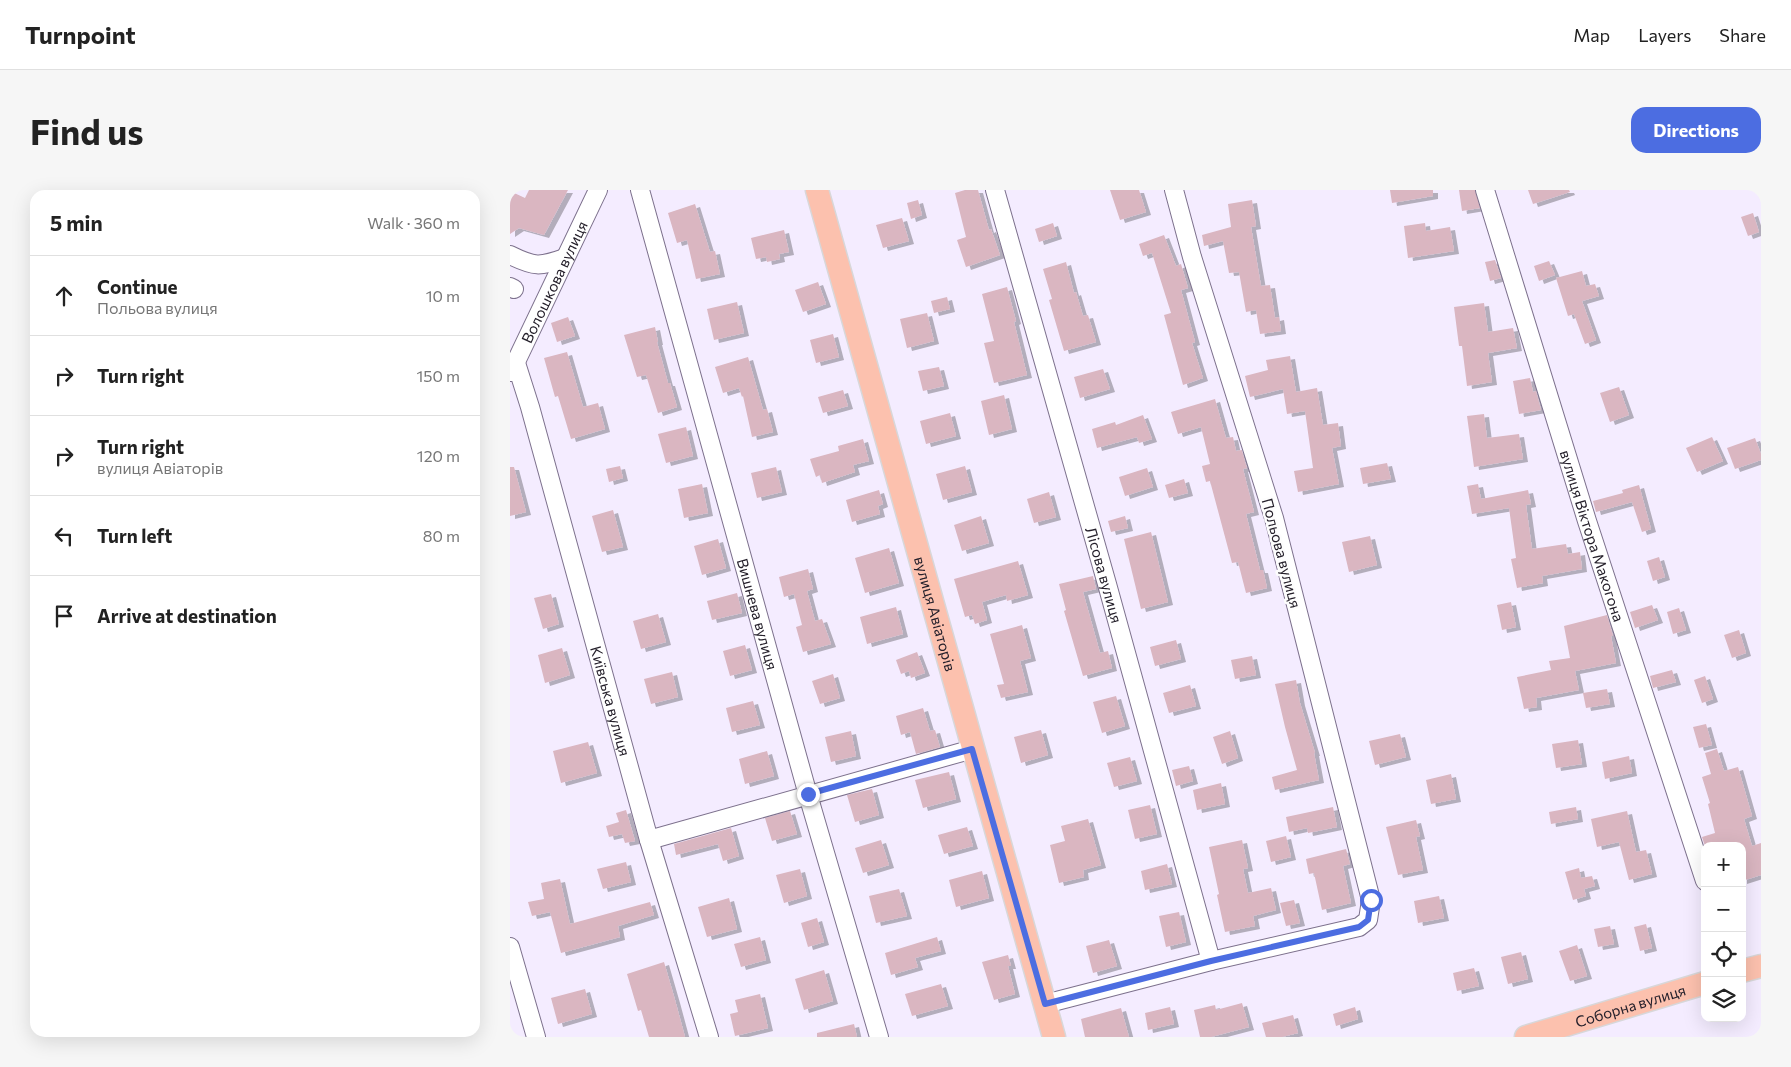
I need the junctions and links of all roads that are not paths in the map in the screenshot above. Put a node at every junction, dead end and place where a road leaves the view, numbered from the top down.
1 (598, 190) edge
2 (640, 190) edge
3 (817, 190) edge
4 (995, 190) edge
5 (1174, 190) edge
6 (1485, 190) edge
7 (510, 255) edge
8 (565, 258) junction
9 (513, 369) edge
10 (972, 749) junction
11 (808, 794) junction
12 (649, 840) junction
13 (1701, 869) edge
14 (510, 947) edge
15 (1211, 961) junction
16 (1761, 966) edge
17 (1746, 970) edge
18 (1701, 984) edge
19 (1045, 1004) junction
20 (536, 1037) edge
21 (709, 1037) edge
22 (879, 1037) edge
23 (1054, 1037) edge
24 (1526, 1037) edge

1 - 8 street, Волошкова вулиця
2 - 11 street, Вишнева вулиця
3 - 10 main road, вулиця Авіаторів
4 - 15 street, Лісова вулиця
5 - 15 street, Польова вулиця
6 - 13 street, вулиця Віктора Макогона
7 - 8 street
8 - 9 street, Волошкова вулиця
9 - 12 street, Київська вулиця
10 - 11 street
10 - 19 main road, вулиця Авіаторів
11 - 12 street
11 - 22 street, Вишнева вулиця
12 - 21 street, Київська вулиця
14 - 20 street
15 - 19 street
16 - 17 main road
18 - 24 main road, Соборна вулиця
19 - 23 main road, вулиця Авіаторів

